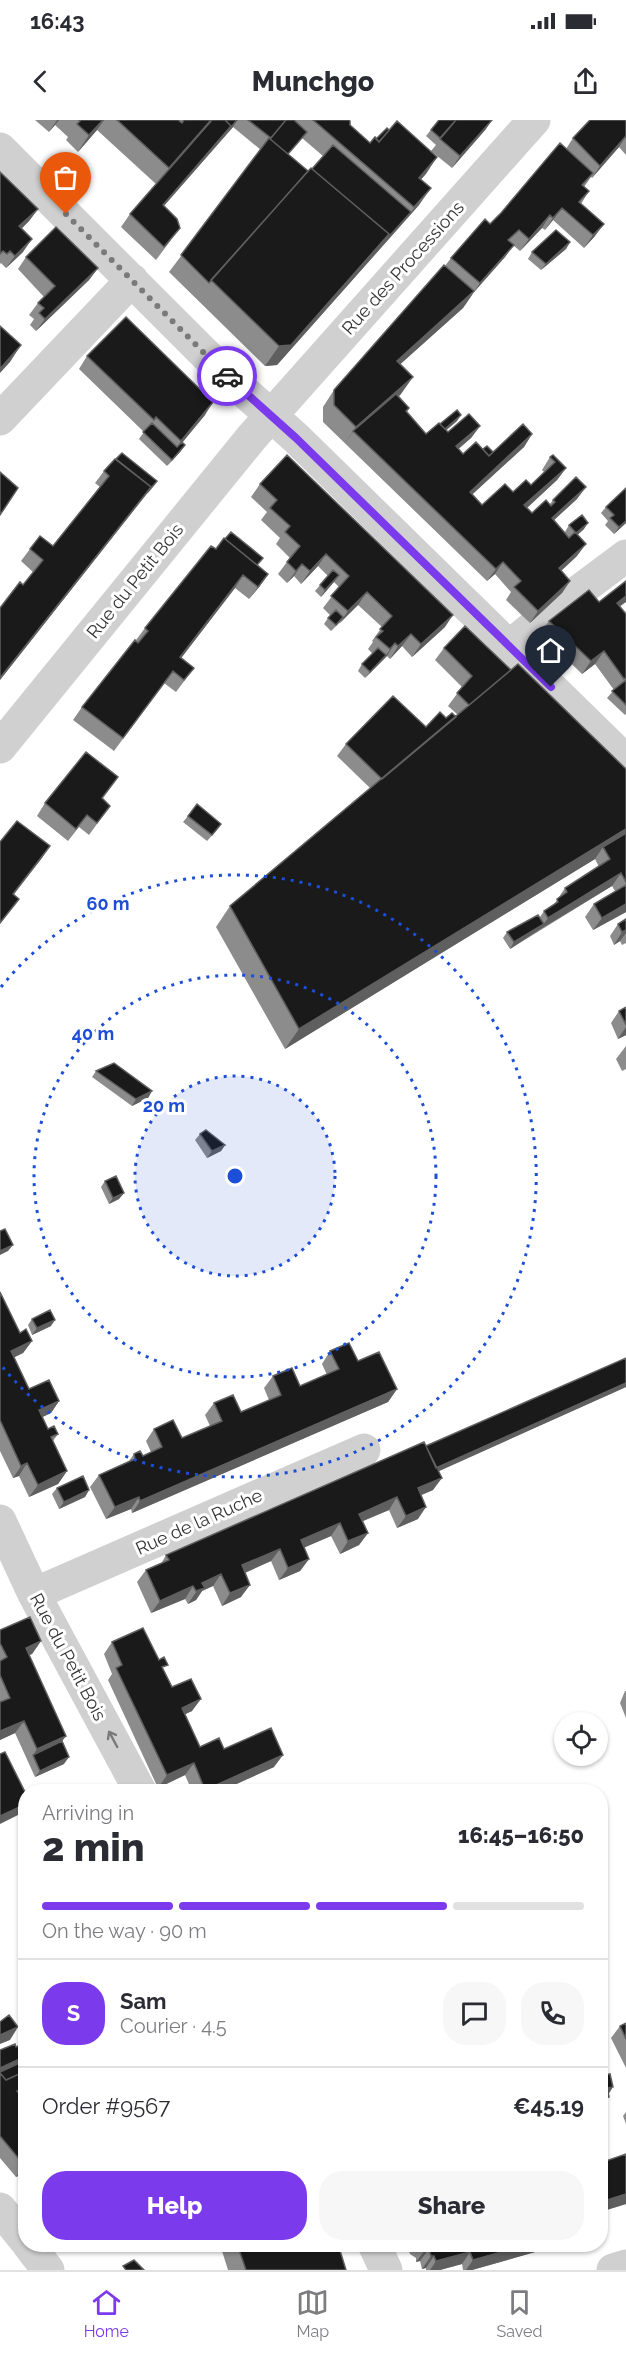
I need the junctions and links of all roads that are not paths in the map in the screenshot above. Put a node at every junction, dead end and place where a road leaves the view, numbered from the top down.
1 (534, 120) edge
2 (0, 148) edge
3 (132, 280) junction
4 (271, 417) junction
5 (0, 419) edge
6 (626, 556) edge
7 (510, 646) junction
8 (0, 747) edge
9 (626, 761) edge
10 (364, 1450) dead end
11 (0, 1521) edge
12 (34, 1594) junction
13 (136, 1784) edge
14 (0, 2209) edge
15 (18, 2231) edge
16 (34, 2252) edge
17 (378, 2252) edge
18 (626, 2266) edge
19 (48, 2270) edge
20 (386, 2270) edge
21 (613, 2270) edge

1 - 4 street, Rue des Processions
2 - 3 street
3 - 4 street
3 - 5 street
4 - 7 street
4 - 8 street, Rue du Petit Bois
6 - 7 street
7 - 9 street
10 - 12 street, Rue de la Ruche
11 - 12 street, Rue du Petit Bois
13 -> 12 street, Rue du Petit Bois
14 - 15 street
16 - 19 street
17 - 20 street
18 - 21 street

